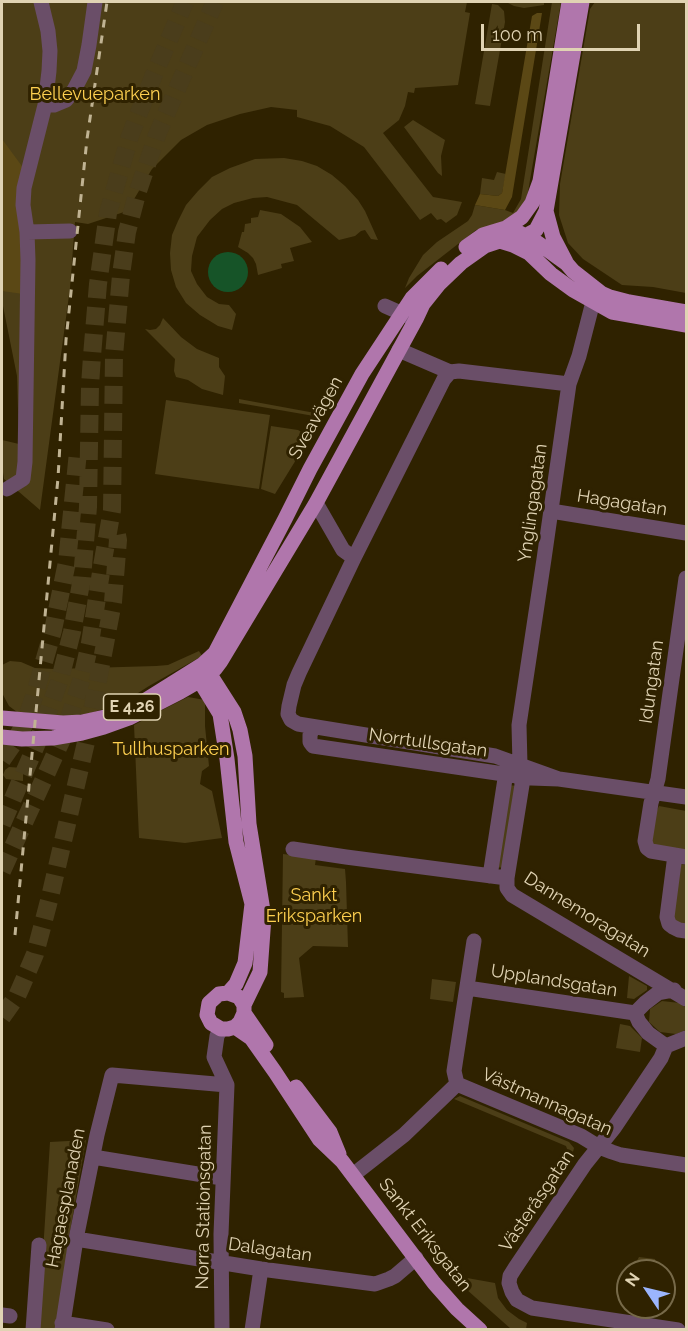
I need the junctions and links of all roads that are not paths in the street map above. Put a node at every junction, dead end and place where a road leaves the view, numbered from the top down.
1 (41, 2) edge
2 (95, 2) edge
3 (569, 2) edge
4 (582, 2) edge
5 (45, 105) junction
6 (540, 181) junction
7 (546, 211) junction
8 (70, 231) dead end
9 (27, 232) junction
10 (503, 234) junction
11 (525, 236) junction
12 (529, 253) junction
13 (570, 268) junction
14 (594, 295) junction
15 (385, 306) dead end
16 (687, 312) edge
17 (409, 316) junction
18 (687, 325) edge
19 (399, 350) junction
20 (450, 372) junction
21 (569, 384) junction
22 (7, 489) dead end
23 (316, 503) junction
24 (551, 511) junction
25 (687, 533) edge
26 (354, 558) junction
27 (687, 578) edge
28 (228, 651) junction
29 (201, 672) junction
30 (180, 692) junction
31 (212, 700) junction
32 (2, 704) edge
33 (224, 708) junction
34 (6, 719) edge
35 (2, 737) edge
36 (514, 769) junction
37 (654, 792) junction
38 (687, 797) edge
39 (293, 849) dead end
40 (681, 856) edge
41 (490, 876) junction
42 (507, 878) junction
43 (687, 931) edge
44 (474, 941) dead end
45 (467, 988) junction
46 (228, 993) junction
47 (680, 994) edge
48 (244, 1009) junction
49 (635, 1013) junction
50 (222, 1026) junction
51 (687, 1038) edge
52 (666, 1046) junction
53 (457, 1084) junction
54 (227, 1085) junction
55 (599, 1147) junction
56 (93, 1157) junction
57 (342, 1161) junction
58 (687, 1165) edge
59 (353, 1175) junction
60 (222, 1178) junction
61 (76, 1239) junction
62 (39, 1245) dead end
63 (416, 1258) junction
64 (221, 1262) junction
65 (261, 1269) junction
66 (62, 1326) edge
67 (33, 1329) edge
68 (107, 1329) edge
69 (222, 1329) edge
70 (252, 1329) edge
71 (480, 1329) edge
72 (678, 1329) edge

1 - 5 street
2 - 5 street
3 - 6 main road
4 - 7 main road
5 - 9 street
6 - 10 main road, Sveavägen
6 - 11 main road
7 - 11 main road
7 - 13 main road
8 - 9 street
9 - 22 street
10 - 11 main road
10 - 12 main road
10 - 17 main road, Sveavägen
11 - 12 main road
11 - 13 main road
12 - 14 main road
13 - 14 main road
14 - 16 main road
14 - 18 main road
14 - 21 street, Ynglingagatan
15 - 17 street
17 - 19 main road, Sveavägen
17 - 29 main road, Sveavägen
19 - 20 street
19 - 23 main road, Sveavägen
20 - 21 street
20 - 26 street
21 - 24 street, Ynglingagatan
23 - 26 street
23 - 28 main road, Sveavägen
24 - 25 street, Hagagatan
24 - 36 street, Ynglingagatan
26 - 36 street, Norrtullsgatan
27 - 37 street, Idungatan
28 - 29 main road
28 - 33 main road
29 - 30 main road
29 - 31 main road
29 - 33 main road
29 - 34 main road, E 4.26
30 - 31 main road
30 - 35 main road
31 - 33 main road
32 - 34 main road
33 - 46 main road, Norra Stationsgatan
33 - 48 main road, Norra Stationsgatan
36 - 37 street, Norrtullsgatan
36 - 41 street, Ynglingagatan
36 - 42 street, Ynglingagatan
37 - 38 street, Norrtullsgatan
37 - 40 street, Idungatan
39 - 41 street, Dannemoragatan
40 - 43 street
41 - 42 street, Dannemoragatan
42 - 47 street, Dannemoragatan
44 - 45 street, Upplandsgatan
45 - 49 street, Upplandsgatan
45 - 53 street, Upplandsgatan
46 - 48 main road
46 - 50 main road, Norra Stationsgatan
47 - 49 street, Upplandsgatan
48 - 50 main road, Norra Stationsgatan
48 - 57 main road, Sankt Eriksgatan
49 - 52 street, Upplandsgatan
50 - 54 street, Norra Stationsgatan
50 - 57 main road, Sankt Eriksgatan
51 - 52 street
52 - 55 street, Västeråsgatan
53 - 55 street, Västmannagatan
53 - 59 street, Västmannagatan
54 - 56 street, Hagaesplanaden
54 - 60 street, Norra Stationsgatan
55 - 58 street, Västmannagatan
55 - 72 street, Västeråsgatan
56 - 60 street
56 - 61 street, Hagaesplanaden
57 - 59 main road, Sankt Eriksgatan
59 - 63 main road, Sankt Eriksgatan
60 - 64 street, Norra Stationsgatan
61 - 64 street, Dalagatan
61 - 66 street, Hagaesplanaden
62 - 67 street, Hagaesplanaden
63 - 65 street, Dalagatan
63 - 71 main road, Sankt Eriksgatan
64 - 65 street, Dalagatan
64 - 69 street, Norra Stationsgatan
65 - 70 street
66 - 68 street

